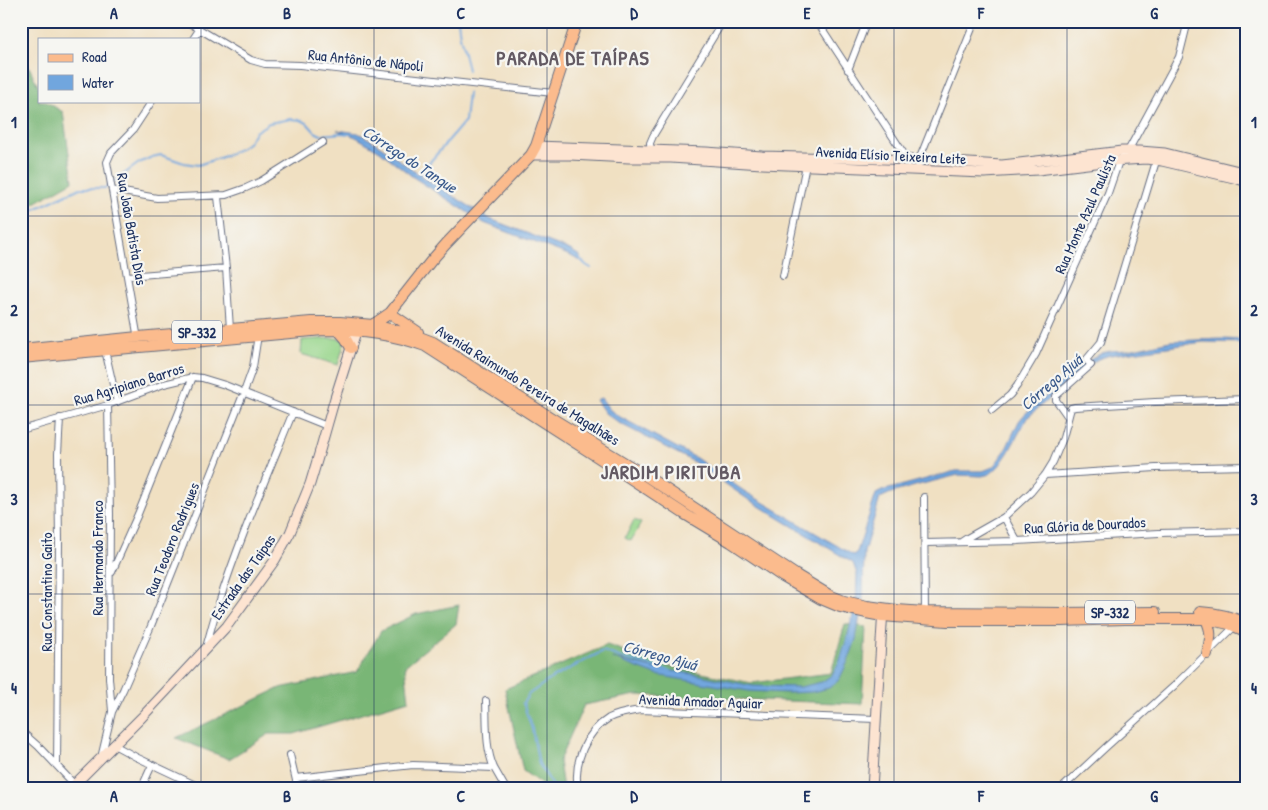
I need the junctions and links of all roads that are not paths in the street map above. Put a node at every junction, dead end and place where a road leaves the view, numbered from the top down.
1 (186, 21) edge
2 (577, 21) edge
3 (723, 21) edge
4 (817, 21) edge
5 (867, 21) edge
6 (975, 21) edge
7 (1188, 21) edge
8 (199, 30) junction
9 (194, 38) edge
10 (848, 70) junction
11 (553, 93) junction
12 (151, 102) edge
13 (323, 142) dead end
14 (536, 146) junction
15 (1128, 151) junction
16 (651, 154) junction
17 (531, 156) junction
18 (1158, 156) junction
19 (762, 160) junction
20 (1119, 161) junction
21 (806, 165) junction
22 (908, 165) junction
23 (918, 165) junction
24 (1247, 173) edge
25 (1247, 182) edge
26 (112, 188) junction
27 (218, 196) junction
28 (226, 268) junction
29 (128, 276) junction
30 (783, 276) dead end
31 (390, 314) junction
32 (373, 325) junction
33 (230, 329) junction
34 (339, 331) junction
35 (258, 332) junction
36 (356, 332) junction
37 (139, 342) junction
38 (433, 342) junction
39 (172, 344) junction
40 (351, 348) junction
41 (21, 349) edge
42 (104, 350) junction
43 (21, 358) edge
44 (193, 377) junction
45 (244, 392) junction
46 (1247, 399) edge
47 (117, 402) junction
48 (108, 405) junction
49 (992, 410) dead end
50 (293, 412) junction
51 (1069, 414) junction
52 (60, 418) junction
53 (327, 426) junction
54 (21, 430) edge
55 (1247, 466) edge
56 (1045, 475) junction
57 (924, 497) dead end
58 (1004, 517) junction
59 (1247, 531) edge
60 (1017, 541) junction
61 (961, 542) junction
62 (925, 543) junction
63 (111, 574) junction
64 (852, 607) junction
65 (882, 612) junction
66 (925, 616) junction
67 (1206, 619) junction
68 (1241, 623) edge
69 (1247, 632) edge
70 (206, 648) junction
71 (1207, 654) junction
72 (486, 701) dead end
73 (112, 712) junction
74 (876, 720) junction
75 (23, 735) edge
76 (114, 745) junction
77 (290, 756) dead end
78 (100, 759) junction
79 (152, 764) junction
80 (57, 766) junction
81 (494, 768) junction
82 (296, 778) junction
83 (73, 787) edge
84 (142, 789) edge
85 (204, 789) edge
86 (298, 789) edge
87 (506, 789) edge
88 (578, 789) edge
89 (872, 789) edge
90 (1061, 789) edge

1 - 8 street, Rua Antônio de Nápoli
2 - 11 main road
3 - 16 street
4 - 10 street
5 - 10 street
6 - 23 street
7 - 15 street, Rua Monte Azul Paulista
8 - 9 street
8 - 11 street, Rua Antônio de Nápoli
10 - 22 street
11 - 14 main road
12 - 26 street, Rua João Batista Dias
13 - 27 street
14 - 16 main road, Avenida Elísio Teixeira Leite
14 - 17 main road
15 - 18 main road, Avenida Elísio Teixeira Leite
15 - 20 street, Rua Monte Azul Paulista
15 - 23 main road, Avenida Elísio Teixeira Leite
16 - 17 main road, Avenida Elísio Teixeira Leite
16 - 19 main road, Avenida Elísio Teixeira Leite
17 - 31 main road
18 - 20 main road, Avenida Elísio Teixeira Leite
18 - 24 main road, Avenida Elísio Teixeira Leite
18 - 25 main road, Avenida Elísio Teixeira Leite
18 - 51 street
19 - 21 main road, Avenida Elísio Teixeira Leite
19 - 22 main road, Avenida Elísio Teixeira Leite
20 - 23 main road, Avenida Elísio Teixeira Leite
20 - 49 street, Rua Monte Azul Paulista
21 - 22 main road, Avenida Elísio Teixeira Leite
21 - 30 street
22 - 23 main road, Avenida Elísio Teixeira Leite
26 - 27 street
26 - 29 street, Rua João Batista Dias
27 - 28 street
28 - 29 street
28 - 33 street
29 - 37 street, Rua João Batista Dias
31 - 32 main road
31 - 38 main road
32 - 35 main road, Avenida Raimundo Pereira de Magalhães / SP-332
32 - 36 main road
32 - 38 main road, Avenida Raimundo Pereira de Magalhães / SP-332
33 - 35 main road, Avenida Raimundo Pereira de Magalhães / SP-332
33 - 37 main road, Avenida Raimundo Pereira de Magalhães / SP-332
33 - 39 main road
34 - 35 main road, Avenida Raimundo Pereira de Magalhães / SP-332
34 - 36 main road, Avenida Raimundo Pereira de Magalhães / SP-332
34 - 40 main road
35 - 39 main road, Avenida Raimundo Pereira de Magalhães / SP-332
35 - 45 street, Rua Teodoro Rodrigues
36 - 40 main road, Estrada das Taipas
36 - 64 main road, Avenida Raimundo Pereira de Magalhães / SP-332
37 - 39 main road, Avenida Raimundo Pereira de Magalhães / SP-332
37 - 41 main road, Avenida Raimundo Pereira de Magalhães / SP-332
37 - 42 main road, Avenida Raimundo Pereira de Magalhães / SP-332
38 - 64 main road, Avenida Raimundo Pereira de Magalhães / SP-332
40 - 53 main road, Estrada das Taipas
42 - 43 main road, Avenida Raimundo Pereira de Magalhães / SP-332
42 - 47 street
44 - 45 street, Rua Agripiano Barros
44 - 47 street, Rua Agripiano Barros
44 - 63 street
45 - 50 street, Rua Agripiano Barros
45 - 73 street, Rua Teodoro Rodrigues
46 - 51 street
47 - 48 street, Rua Agripiano Barros
48 - 52 street, Rua Agripiano Barros
48 - 63 street, Rua Hermando Franco
50 - 53 street, Rua Agripiano Barros
50 - 70 street
51 - 56 street
52 - 54 street, Rua Agripiano Barros
52 - 80 street, Rua Constantino Gaito
53 - 70 main road, Estrada das Taipas
55 - 56 street
56 - 58 street
57 - 62 street
58 - 60 street
58 - 61 street
59 - 60 street, Rua Glória de Dourados
60 - 61 street, Rua Glória de Dourados
61 - 62 street, Rua Glória de Dourados
62 - 66 street
63 - 73 street, Rua Hermando Franco
64 - 65 main road, Avenida Raimundo Pereira de Magalhães / SP-332
65 - 66 main road, Avenida Raimundo Pereira de Magalhães / SP-332
65 - 74 main road
66 - 67 main road, Avenida Raimundo Pereira de Magalhães / SP-332
66 - 68 main road, Avenida Raimundo Pereira de Magalhães / SP-332
67 - 68 main road, Avenida Raimundo Pereira de Magalhães / SP-332
67 - 71 main road
68 - 69 main road, Avenida Raimundo Pereira de Magalhães / SP-332
68 - 71 street
70 - 76 main road, Estrada das Taipas
71 - 90 street
72 - 81 street
73 - 78 street, Rua Teodoro Rodrigues
74 - 88 street, Avenida Amador Aguiar
74 - 89 main road
75 - 80 street
76 - 78 main road, Estrada das Taipas
76 - 79 street
77 - 82 street
78 - 83 main road, Estrada das Taipas
79 - 84 street
79 - 85 street
80 - 83 street
81 - 82 street
81 - 87 street
82 - 86 street

